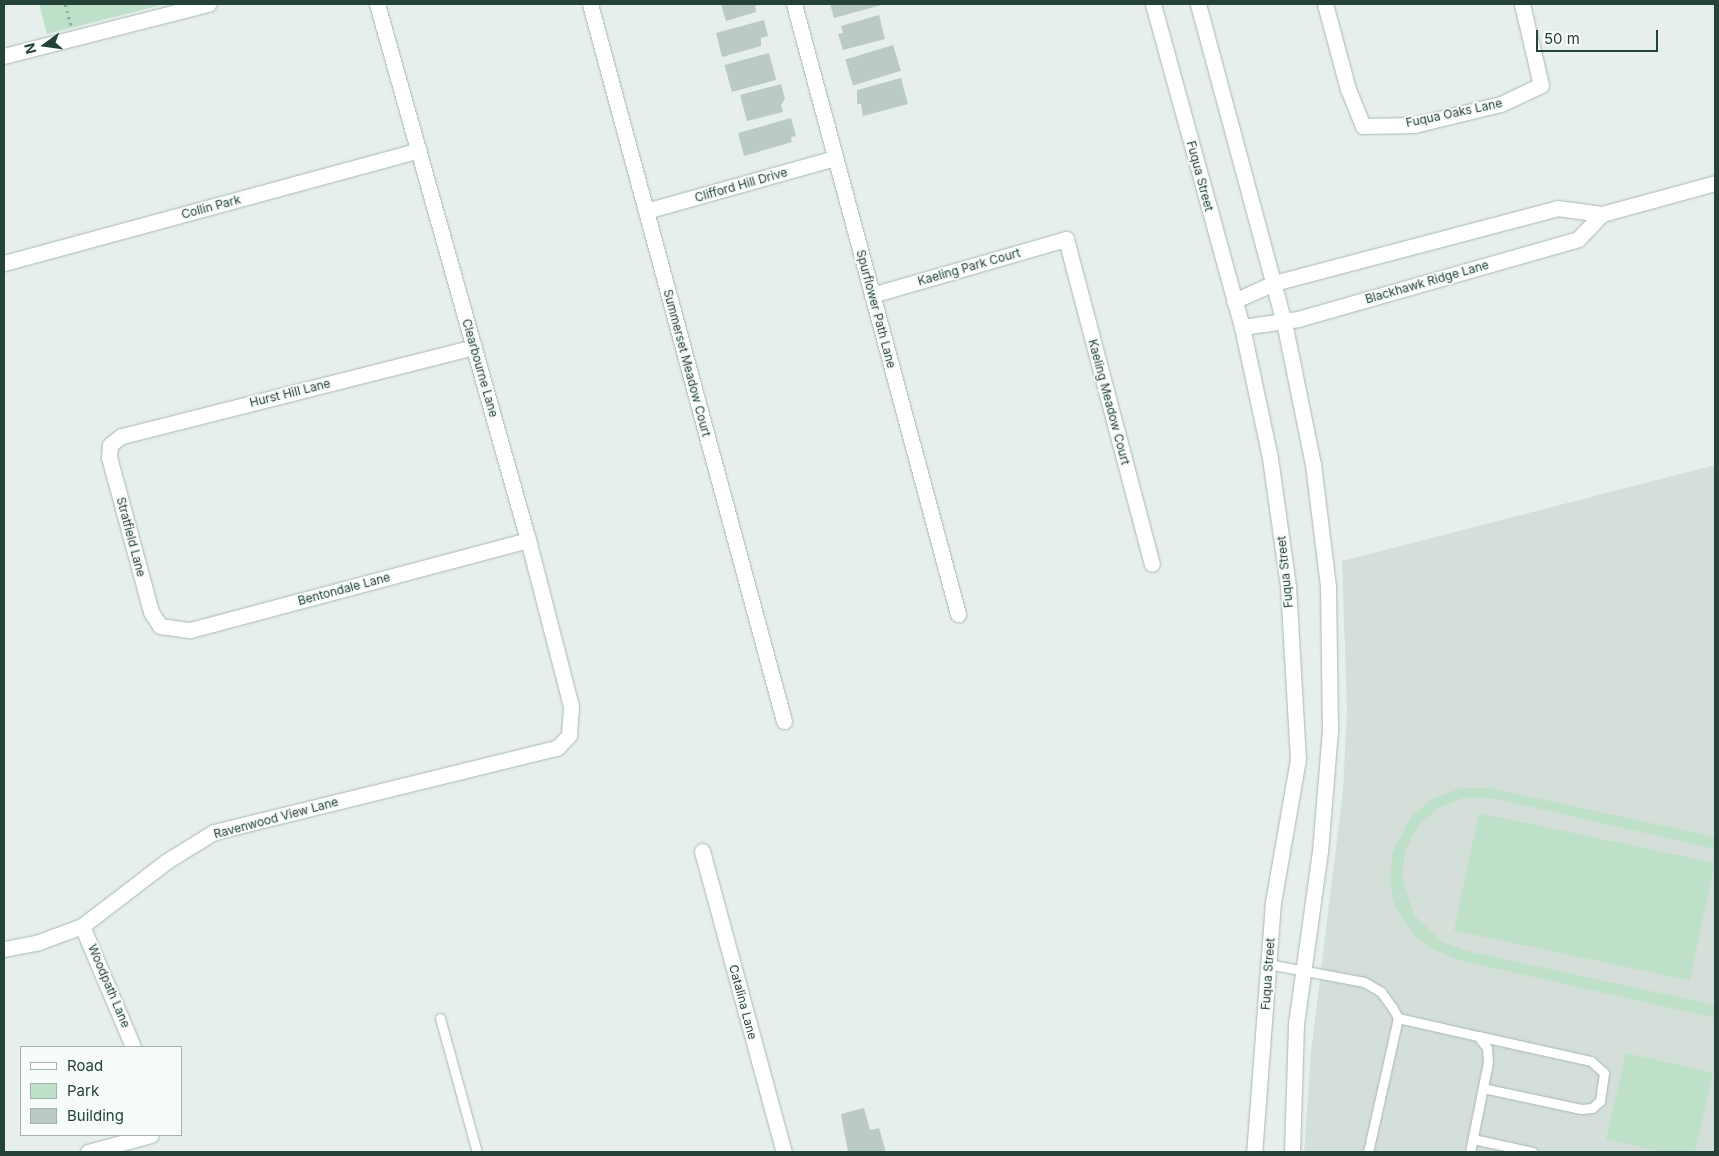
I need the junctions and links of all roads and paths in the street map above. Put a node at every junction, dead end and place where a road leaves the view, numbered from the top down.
1 (65, 4) edge
2 (208, 4) edge
3 (377, 4) edge
4 (590, 4) edge
5 (794, 4) edge
6 (1153, 4) edge
7 (1198, 4) edge
8 (1324, 4) edge
9 (1522, 4) edge
10 (74, 38) junction
11 (4, 56) edge
12 (418, 150) junction
13 (835, 158) junction
14 (1715, 183) edge
15 (646, 211) junction
16 (1602, 214) junction
17 (1066, 239) joint
18 (4, 263) edge
19 (1274, 283) junction
20 (872, 295) junction
21 (1234, 301) junction
22 (1284, 322) junction
23 (1242, 327) junction
24 (474, 347) junction
25 (110, 445) joint
26 (528, 540) junction
27 (1152, 564) dead end
28 (958, 614) dead end
29 (160, 626) joint
30 (784, 721) dead end
31 (569, 735) joint
32 (702, 851) dead end
33 (82, 926) junction
34 (4, 948) edge
35 (1268, 964) junction
36 (1304, 970) junction
37 (440, 1018) dead end
38 (1398, 1018) junction
39 (1478, 1036) junction
40 (133, 1046) edge
41 (1483, 1088) junction
42 (147, 1136) edge
43 (1473, 1139) junction
44 (88, 1152) edge
45 (477, 1152) edge
46 (784, 1152) edge
47 (1254, 1152) edge
48 (1292, 1152) edge
49 (1368, 1152) edge
50 (1470, 1152) edge
51 (1533, 1152) edge

1 - 10 path
2 - 10 street
3 - 12 street, Clearbourne Lane
4 - 15 street, Summerset Meadow Court
5 - 13 street, Spurflower Path Lane
6 - 21 street, Fuqua Street
7 - 19 street
8 - 9 street, Fuqua Oaks Lane
10 - 11 street
12 - 18 street, Collin Park
12 - 24 street, Clearbourne Lane
13 - 15 street, Clifford Hill Drive
13 - 20 street, Spurflower Path Lane
14 - 16 street
15 - 30 street, Summerset Meadow Court
16 - 19 street
16 - 22 street, Blackhawk Ridge Lane
17 - 20 street, Kaeling Park Court
17 - 27 street, Kaeling Meadow Court
19 - 21 street
19 - 22 street
20 - 28 street, Spurflower Path Lane
21 - 23 street, Fuqua Street
22 - 23 street, Blackhawk Ridge Lane
22 - 36 street
23 - 35 street, Fuqua Street
24 - 25 street, Hurst Hill Lane
24 - 26 street, Clearbourne Lane
25 - 29 street, Stratfield Lane
26 - 29 street, Bentondale Lane
26 - 31 street, Clearbourne Lane
31 - 33 street, Ravenwood View Lane
32 - 46 street, Catalina Lane
33 - 34 street, Ravenwood View Lane
33 - 40 street, Woodpath Lane
35 - 36 lane
35 - 47 street, Fuqua Street
36 - 38 lane
36 - 48 street
37 - 45 lane
38 - 39 lane
38 - 49 lane
39 - 41 lane
39 - 41 lane
41 - 43 lane
42 - 44 street
43 - 50 lane
43 - 51 lane

